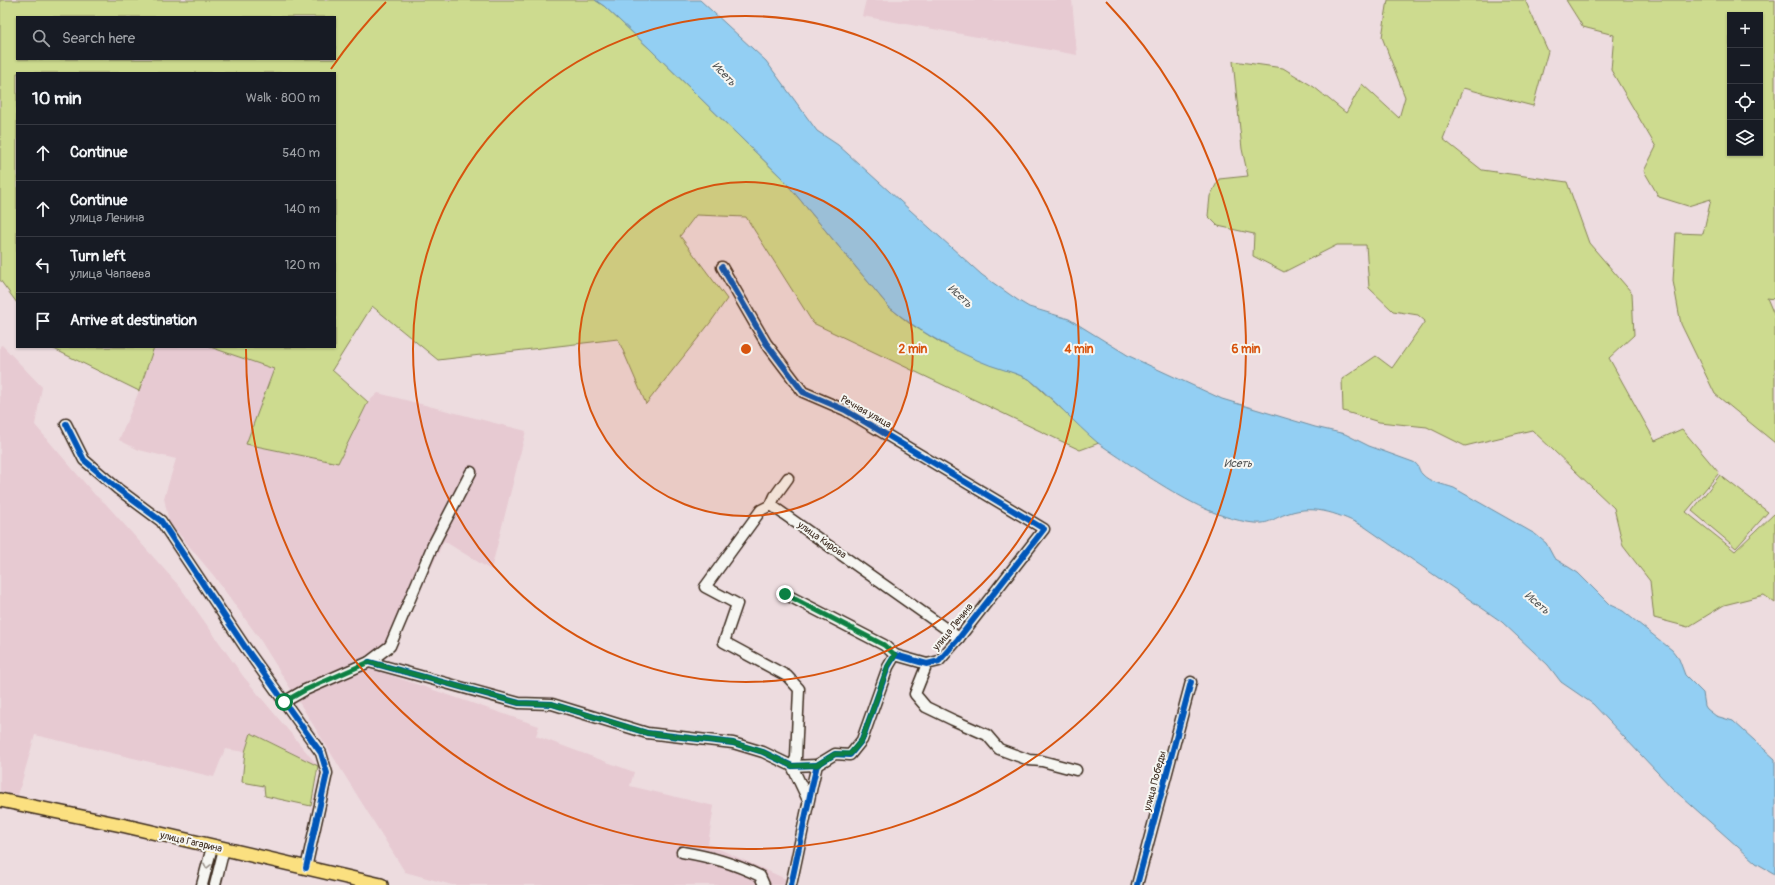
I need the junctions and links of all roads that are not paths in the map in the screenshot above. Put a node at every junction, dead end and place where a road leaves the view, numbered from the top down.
1 (722, 268) dead end
2 (66, 424) dead end
3 (471, 472) dead end
4 (788, 478) dead end
5 (771, 505) junction
6 (1044, 529) joint
7 (785, 594) dead end
8 (959, 638) junction
9 (895, 655) junction
10 (369, 662) junction
11 (927, 664) junction
12 (1191, 682) dead end
13 (284, 702) junction
14 (817, 765) junction
15 (792, 766) junction
16 (1076, 770) dead end
17 (0, 800) edge
18 (808, 800) junction
19 (218, 848) junction
20 (682, 852) dead end
21 (306, 868) junction
22 (202, 885) edge
23 (215, 885) edge
24 (381, 885) edge
25 (764, 885) edge
26 (791, 885) edge
27 (1137, 885) edge

1 - 6 street, Речная улица
2 - 13 street
3 - 10 street
4 - 5 street
5 - 8 street, улица Кирова
5 - 15 street
6 - 8 street, улица Ленина
7 - 9 street
8 - 11 street, улица Ленина
9 - 11 street
9 - 14 street
10 - 13 street
10 - 15 street
11 - 16 street
12 - 27 street, улица Победы
13 - 21 street
14 - 15 street
14 - 18 street
15 - 18 street
17 - 19 main road, улица Гагарина
18 - 26 street
19 - 21 main road, улица Гагарина
19 -> 22 street
19 - 23 street
20 - 25 street
21 - 24 main road, улица Гагарина

